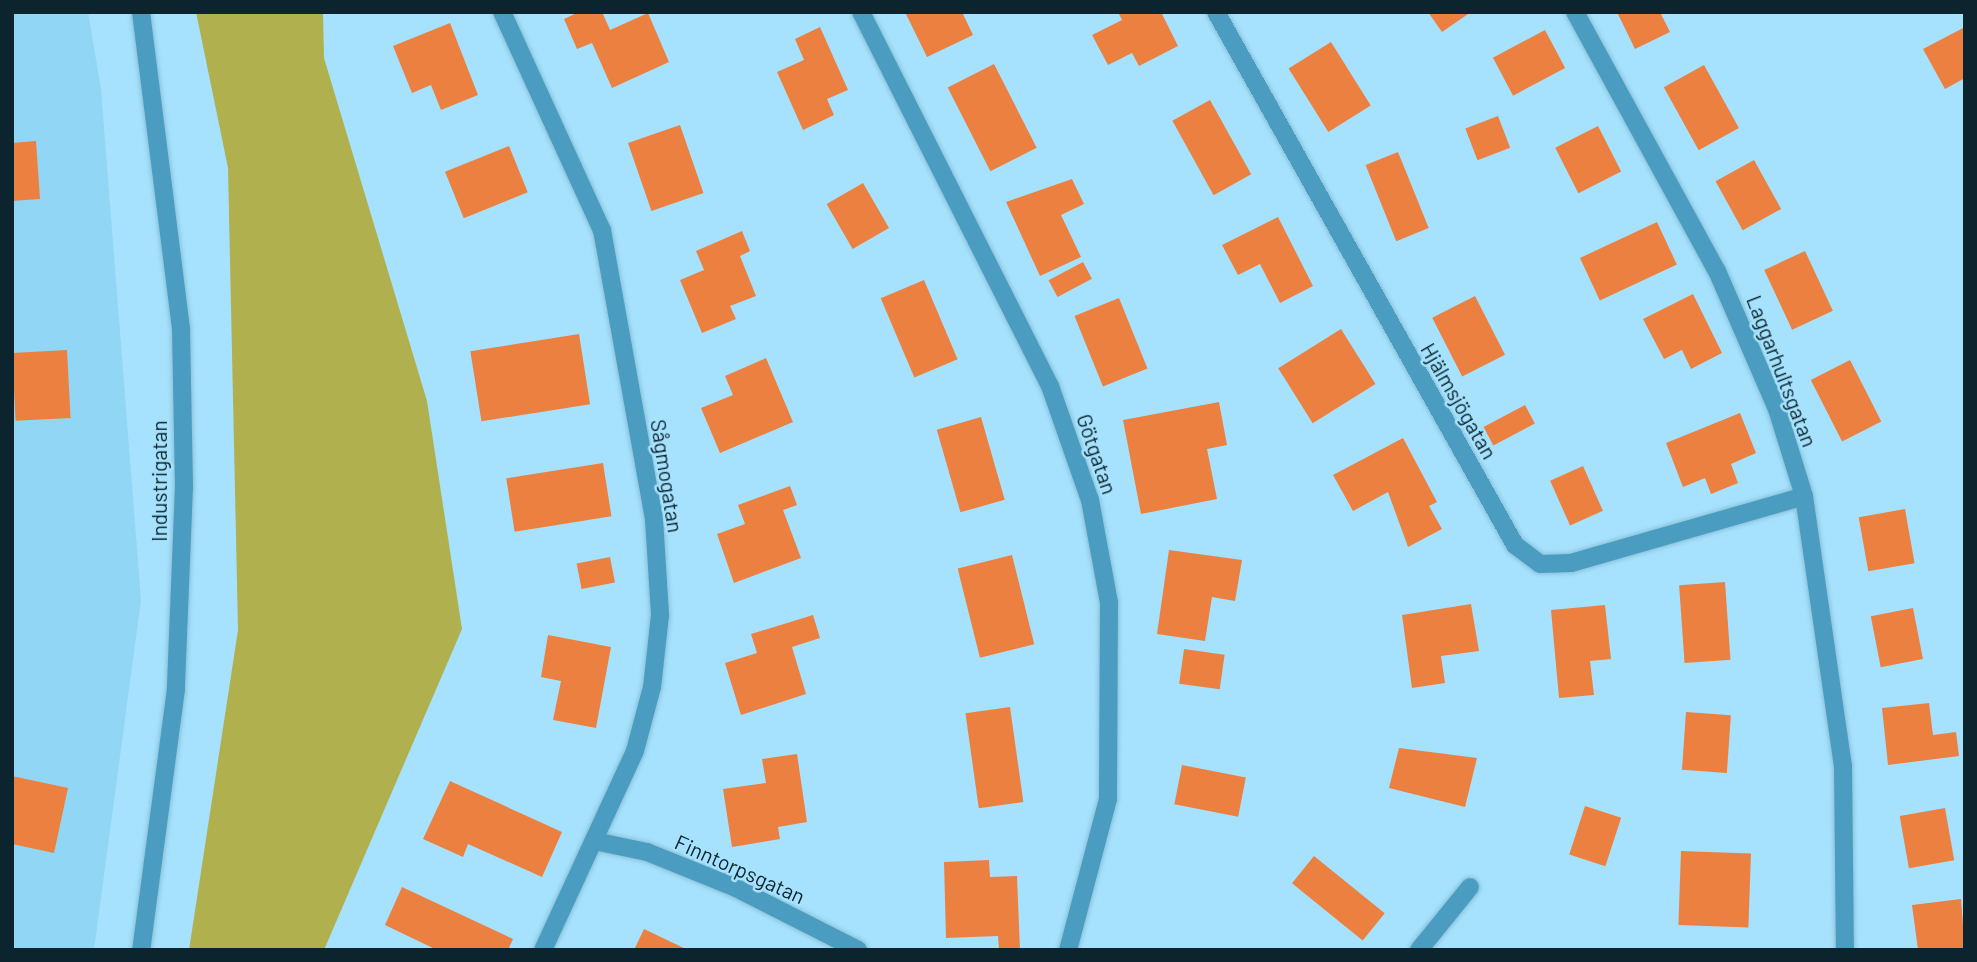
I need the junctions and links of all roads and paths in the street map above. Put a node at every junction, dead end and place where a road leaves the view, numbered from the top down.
1 (141, 12) edge
2 (502, 12) edge
3 (861, 12) edge
4 (1216, 12) edge
5 (1575, 12) edge
6 (1804, 496) junction
7 (599, 842) junction
8 (1470, 887) dead end
9 (141, 950) edge
10 (543, 950) edge
11 (858, 950) edge
12 (1069, 950) edge
13 (1419, 950) edge
14 (1845, 950) edge

1 - 9 street, Industrigatan
2 - 7 street, Sågmogatan
3 - 12 street, Götgatan
4 - 6 street, Hjälmsjögatan
5 - 6 street, Laggarhultsgatan
6 - 14 street, Laggarhultsgatan
7 - 10 street, Sågmogatan
7 - 11 street, Finntorpsgatan
8 - 13 street

